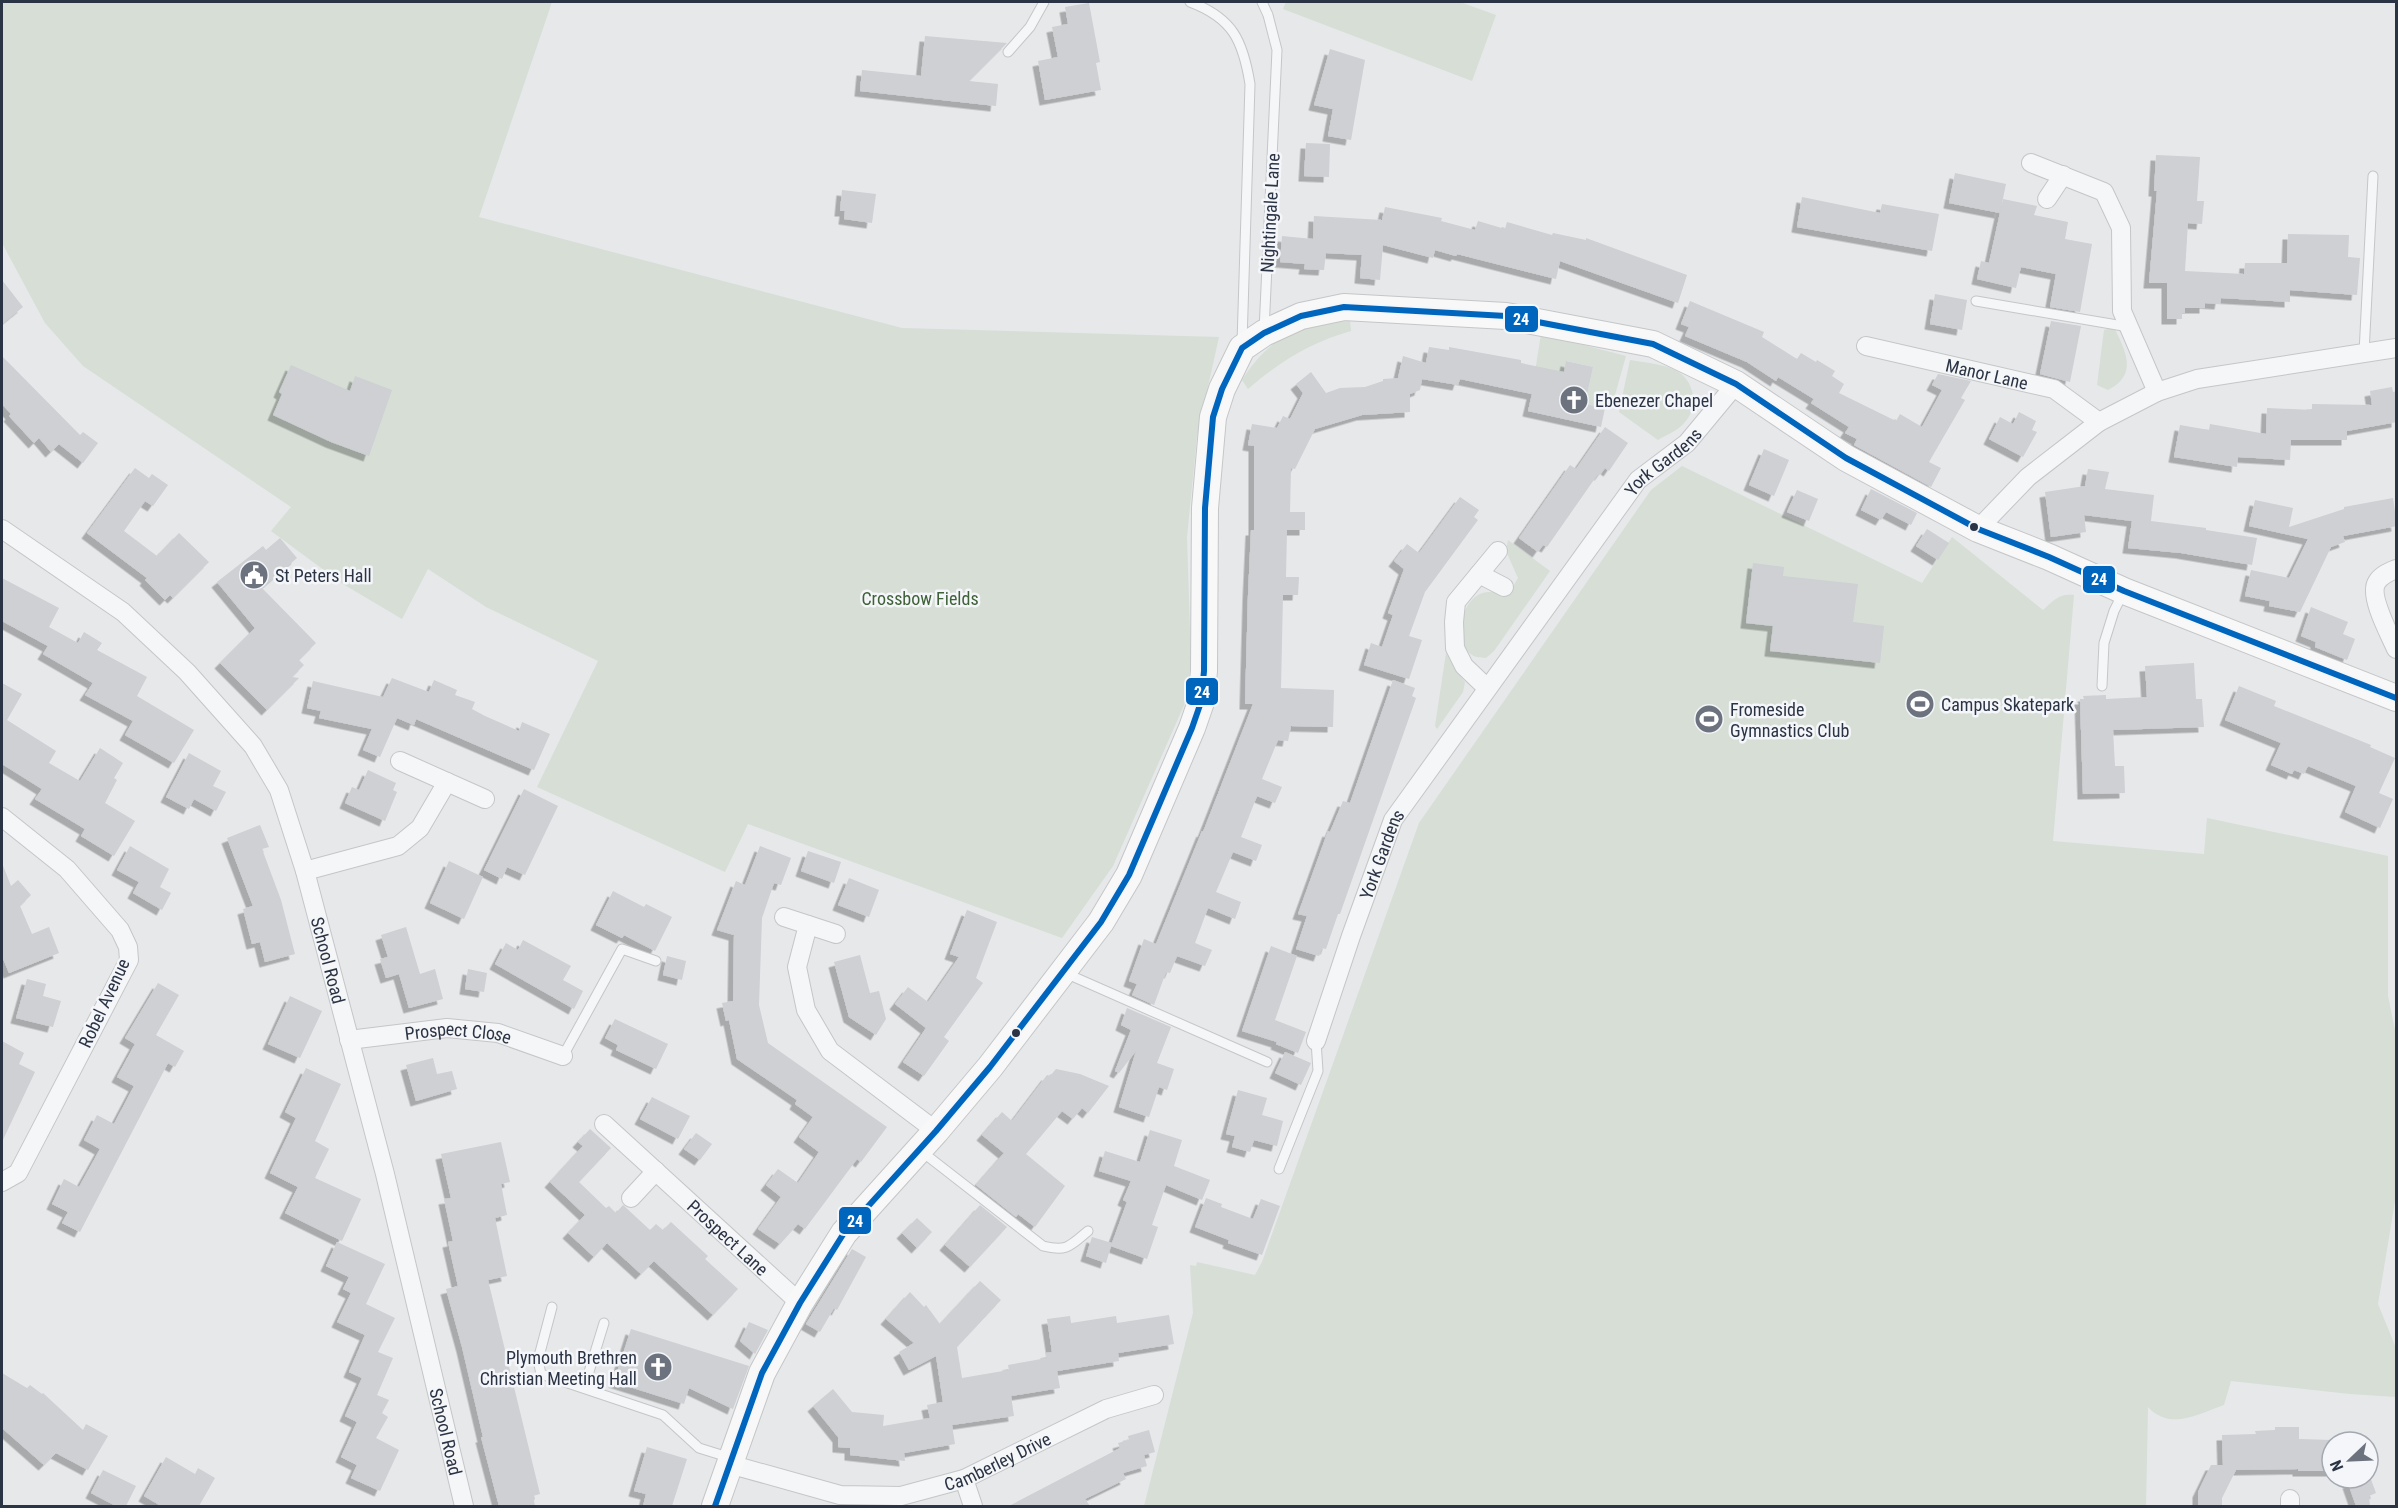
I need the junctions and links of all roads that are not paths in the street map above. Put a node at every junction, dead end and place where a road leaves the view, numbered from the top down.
1 (1044, 2) edge
2 (1190, 2) edge
3 (1262, 2) edge
4 (1008, 52) dead end
5 (2031, 163) dead end
6 (2063, 175) junction
7 (2373, 176) dead end
8 (2047, 199) dead end
9 (1976, 301) dead end
10 (2129, 327) junction
11 (1264, 333) junction
12 (1866, 346) dead end
13 (1242, 348) junction
14 (2397, 348) edge
15 (2364, 353) junction
16 (1736, 384) junction
17 (2157, 392) junction
18 (2099, 422) junction
19 (2, 529) edge
20 (1978, 529) junction
21 (1498, 551) dead end
22 (2397, 569) edge
23 (1479, 574) junction
24 (1504, 587) dead end
25 (2124, 591) junction
26 (2397, 649) edge
27 (2102, 686) dead end
28 (1486, 688) junction
29 (2397, 698) edge
30 (400, 761) dead end
31 (447, 782) junction
32 (485, 799) dead end
33 (2, 817) edge
34 (305, 871) junction
35 (784, 917) dead end
36 (808, 925) junction
37 (836, 934) dead end
38 (656, 962) dead end
39 (1063, 972) junction
40 (349, 1040) junction
41 (1316, 1041) joint
42 (563, 1056) joint
43 (1268, 1062) dead end
44 (604, 1124) dead end
45 (928, 1140) junction
46 (1279, 1169) dead end
47 (656, 1172) junction
48 (2, 1182) edge
49 (631, 1198) dead end
50 (1088, 1231) dead end
51 (800, 1303) junction
52 (552, 1307) dead end
53 (604, 1323) dead end
54 (584, 1388) junction
55 (1154, 1395) dead end
56 (730, 1461) junction
57 (964, 1479) junction
58 (464, 1506) edge
59 (716, 1506) edge
60 (974, 1506) edge

1 - 4 lane
2 - 13 lane
3 - 11 lane, Nightingale Lane
5 - 6 street
6 - 8 street
6 - 10 street
7 - 15 lane
9 - 10 lane
10 - 17 street
11 - 13 street
11 - 16 street
12 - 18 street, Manor Lane
13 - 39 street
14 - 15 street
15 - 17 street
16 - 20 street
16 - 28 street, York Gardens
17 - 18 street
18 - 20 street
19 - 34 street, School Road
20 - 25 street
21 - 23 street
22 - 26 street
23 - 24 street
23 - 28 street
25 - 27 lane
25 - 29 street
28 - 41 street, York Gardens
30 - 31 street
31 - 32 street
31 - 34 street
33 - 48 street, Robel Avenue
34 - 40 street, School Road
35 - 36 street
36 - 37 street
36 - 45 street
38 - 42 lane
39 - 43 lane
39 - 45 street
40 - 42 street, Prospect Close
40 - 58 street, School Road
41 - 46 lane
44 - 47 street, Prospect Lane
45 - 50 lane
45 - 51 street
47 - 49 street
47 - 51 street, Prospect Lane
51 - 56 street
52 - 54 lane
53 - 54 lane
54 - 56 lane
55 - 57 street, Camberley Drive
56 - 57 street, Camberley Drive
56 - 59 street
57 - 60 street

